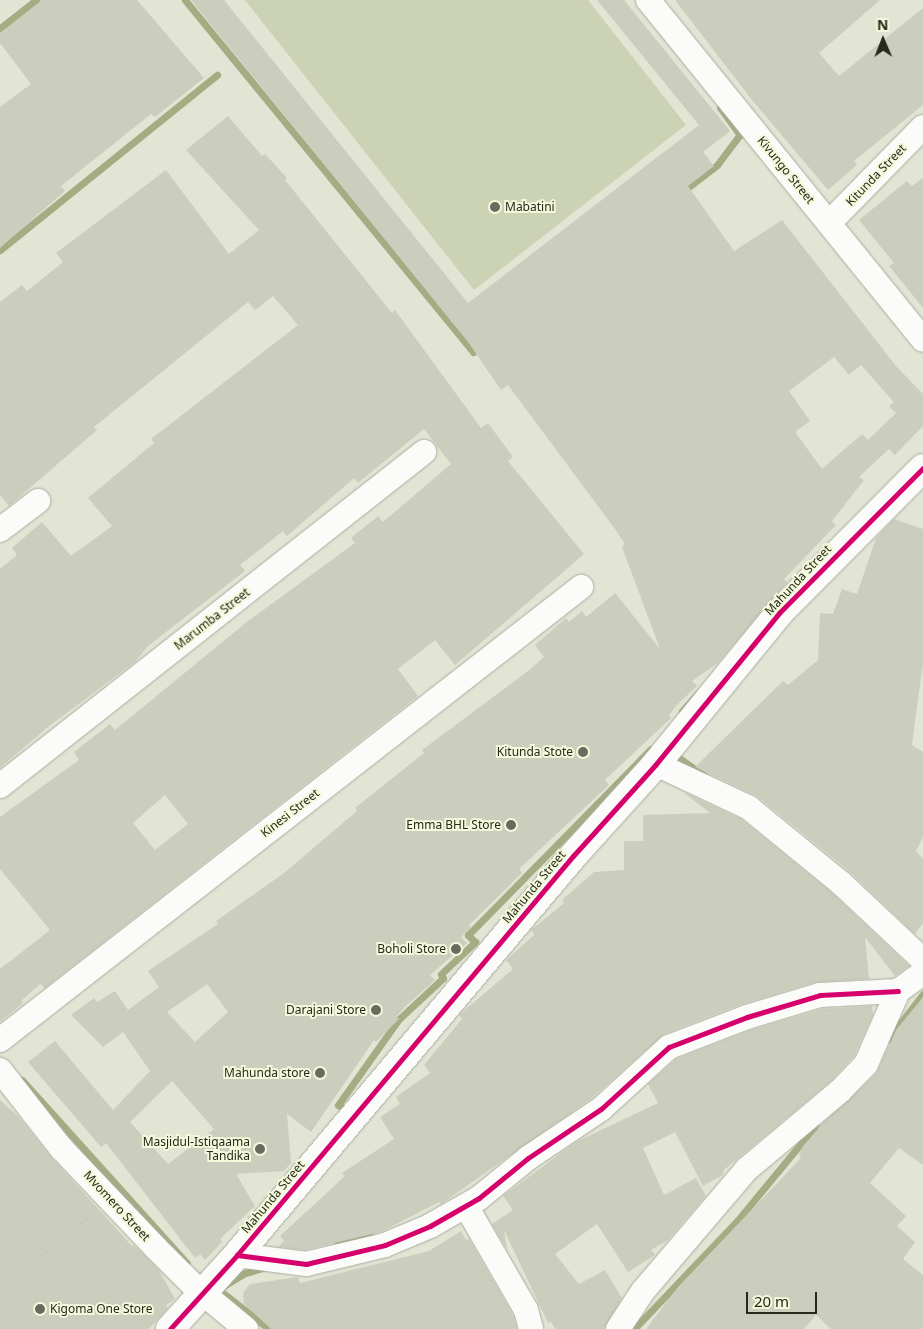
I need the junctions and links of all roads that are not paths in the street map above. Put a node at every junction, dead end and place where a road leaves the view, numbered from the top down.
1 (648, 0) edge
2 (923, 127) edge
3 (829, 223) junction
4 (923, 340) edge
5 (424, 452) dead end
6 (923, 468) edge
7 (38, 501) dead end
8 (0, 530) edge
9 (580, 587) dead end
10 (656, 764) junction
11 (0, 786) edge
12 (923, 960) edge
13 (923, 972) edge
14 (898, 991) junction
15 (0, 1040) edge
16 (0, 1070) edge
17 (466, 1206) junction
18 (238, 1255) junction
19 (202, 1293) junction
20 (170, 1329) edge
21 (246, 1329) edge
22 (531, 1329) edge
23 (618, 1329) edge

1 - 3 street, Kivungo Street
2 - 3 street, Kitunda Street
3 - 4 street, Kivungo Street
5 - 11 street, Marumba Street
6 - 10 street, Mahunda Street
7 - 8 street
9 - 15 street, Kinesi Street
10 - 12 street
10 - 18 street, Mahunda Street
13 - 14 street
14 - 17 street
14 - 23 street
16 - 19 street, Mvomero Street
17 - 18 street
17 - 22 street
18 - 19 street, Mahunda Street
19 - 20 street, Mahunda Street
19 - 21 street, Mvomero Street

